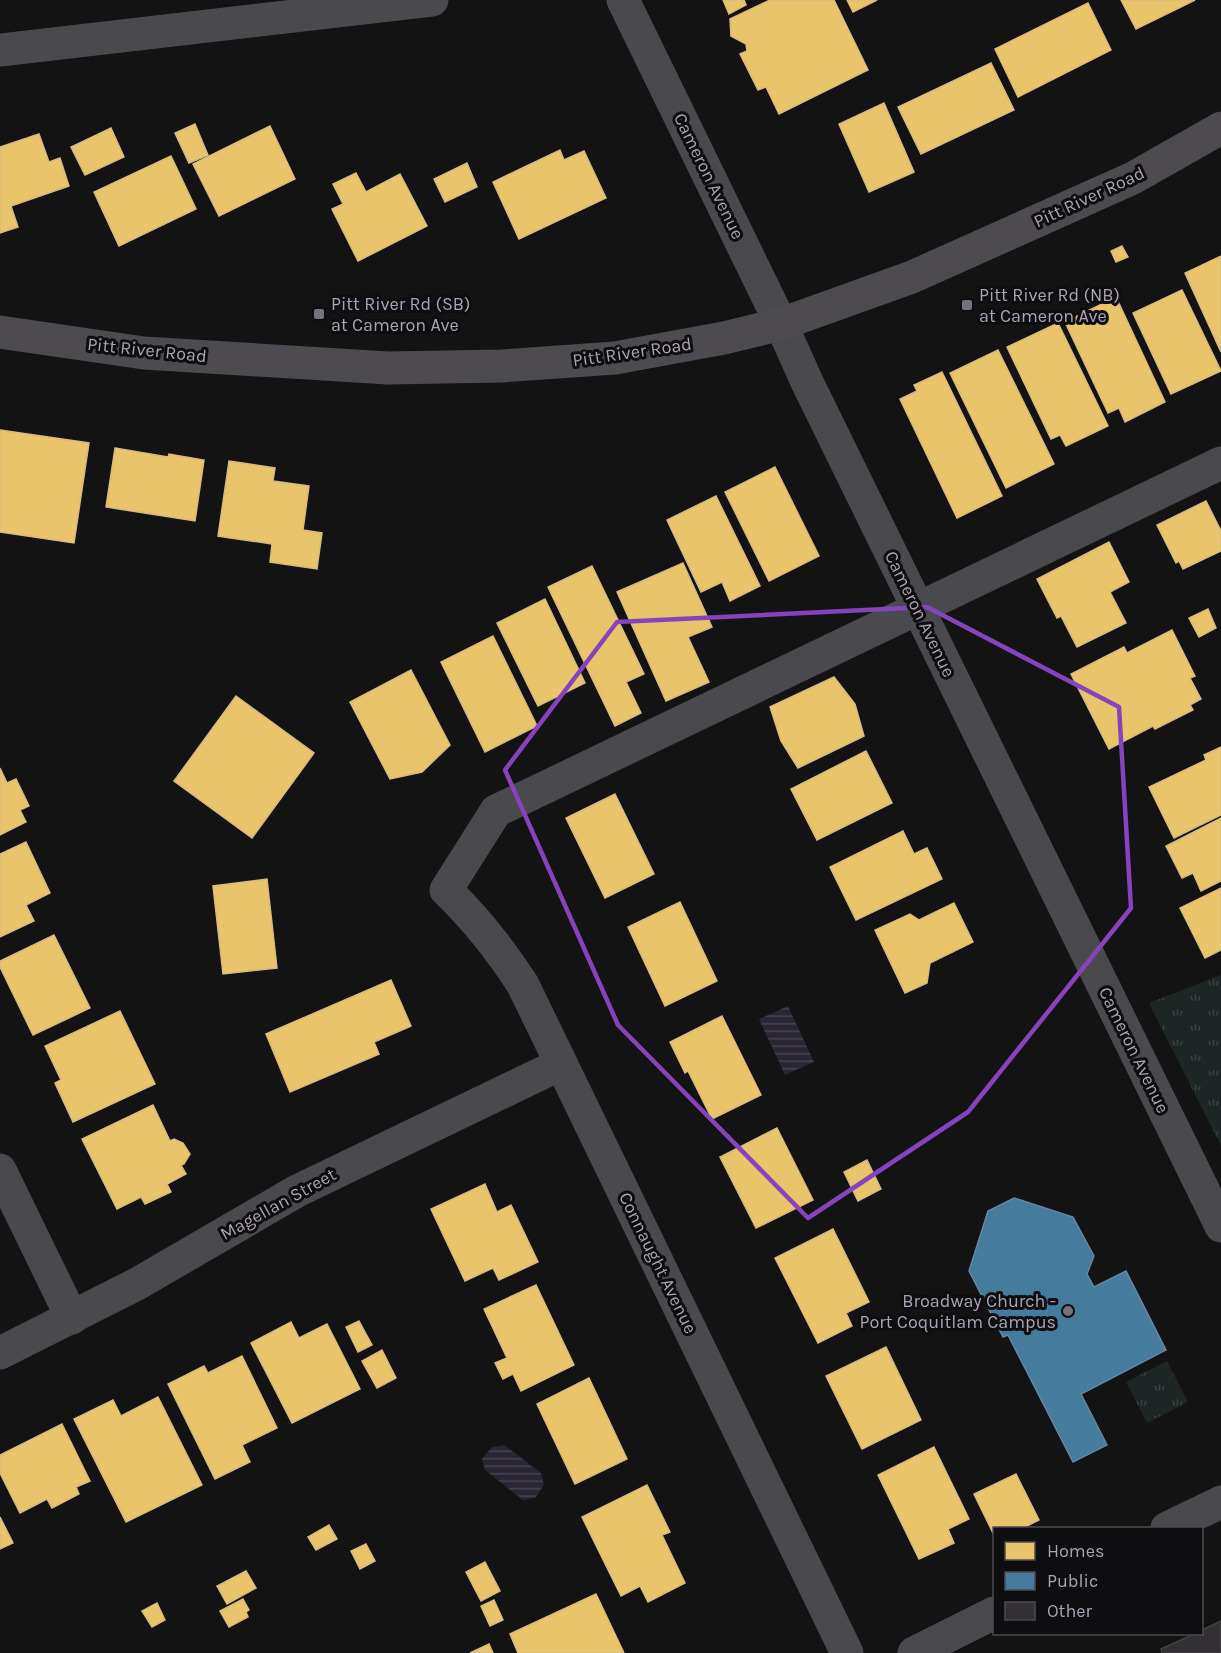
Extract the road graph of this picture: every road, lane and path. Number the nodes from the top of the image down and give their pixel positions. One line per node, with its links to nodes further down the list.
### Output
1 (432, 0): 3 (street)
2 (623, 0): 5 (street, Cameron Avenue)
3 (0, 50)
4 (1221, 128): 5 (main road, Pitt River Road)
5 (781, 324): 6 (main road, Pitt River Road); 8 (street, Cameron Avenue)
6 (0, 332)
7 (1221, 463): 8 (street)
8 (918, 609): 9 (street, Connaught Avenue); 11 (street, Cameron Avenue)
9 (561, 1064): 12 (street, Magellan Street); 17 (street, Connaught Avenue)
10 (0, 1170): 12 (street)
11 (1221, 1226)
12 (72, 1318): 13 (street, Magellan Street)
13 (0, 1353)
14 (1221, 1502): 15 (street)
15 (1169, 1527)
16 (993, 1614): 18 (street)
17 (847, 1653)
18 (914, 1653)

